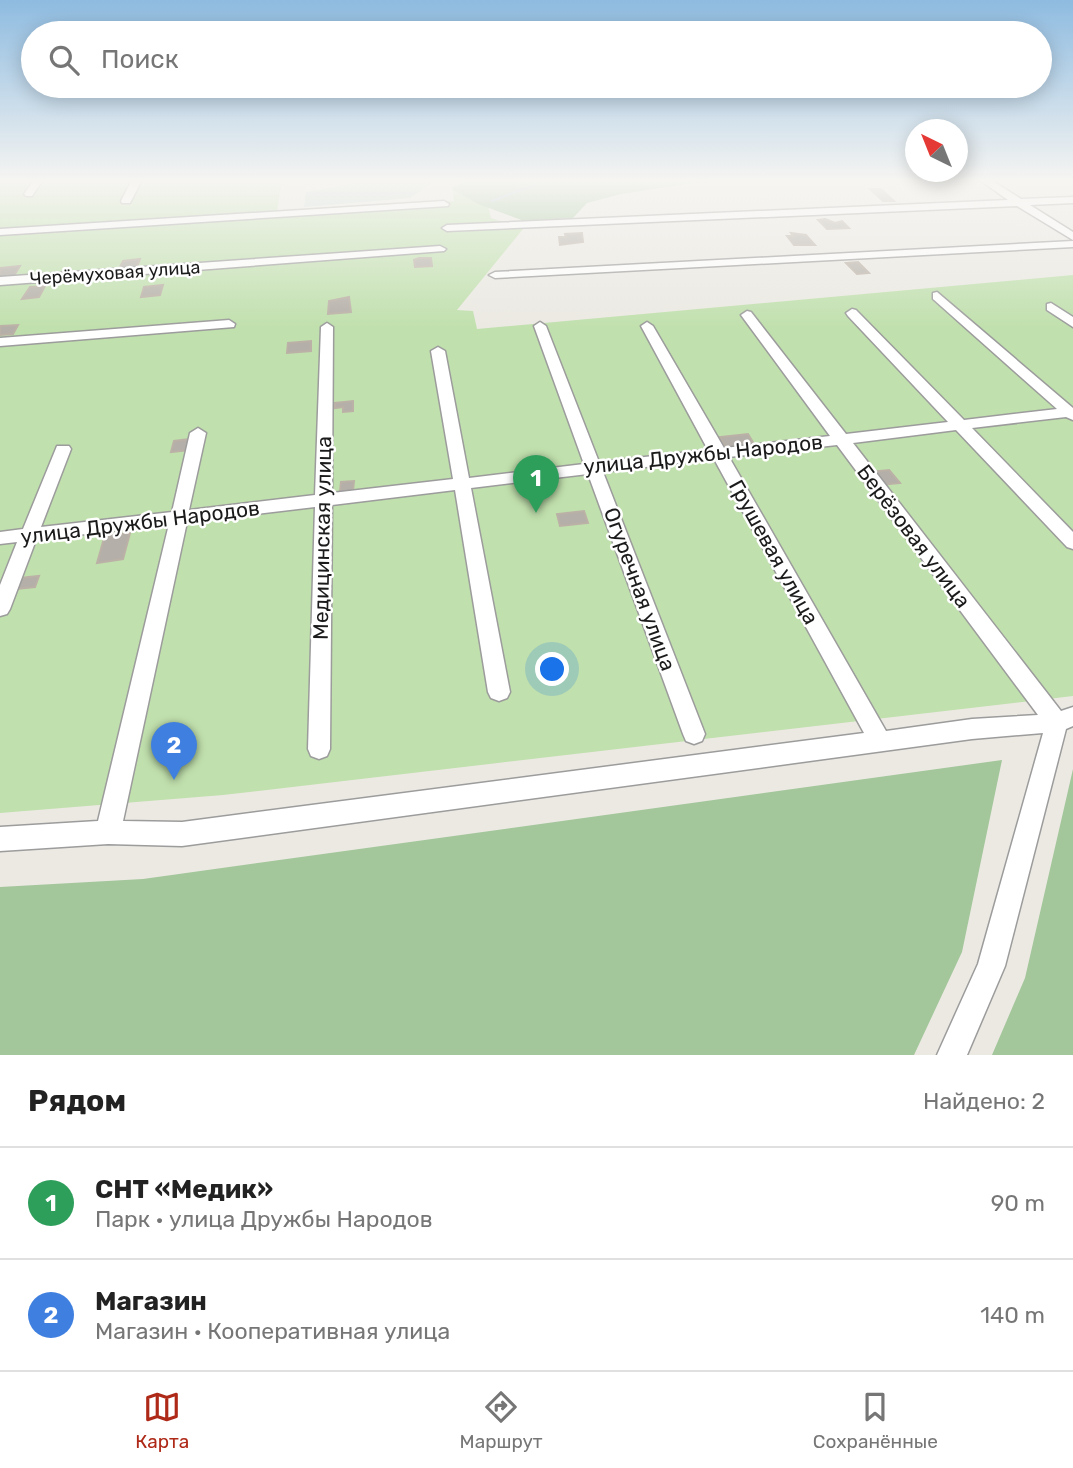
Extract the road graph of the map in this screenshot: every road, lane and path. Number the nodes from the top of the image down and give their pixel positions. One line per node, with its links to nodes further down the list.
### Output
1 (44, 229): 2 (street)
2 (0, 232)
3 (1073, 244): 5 (street)
4 (440, 249): 6 (street, Черёмуховая улица)
5 (495, 275)
6 (0, 281)
7 (937, 296): 18 (street)
8 (1051, 307): 11 (street)
9 (852, 313): 19 (street)
10 (747, 315): 21 (street, Берёзовая улица)
11 (1073, 323)
12 (229, 324): 16 (street)
13 (540, 326): 24 (street, Огуречная улица)
14 (648, 326): 23 (street, Грушевая улица)
15 (327, 327): 26 (street, Медицинская улица)
16 (0, 342)
17 (438, 351): 25 (street)
18 (1071, 414): 19 (street, улица Дружбы Народов)
19 (958, 425): 21 (street, улица Дружбы Народов); 30 (street)
20 (198, 433): 27 (street)
21 (840, 439): 23 (street, улица Дружбы Народов); 33 (street, Берёзовая улица)
22 (63, 449): 28 (street)
23 (719, 454): 24 (street, улица Дружбы Народов); 35 (street, Грушевая улица)
24 (594, 467): 25 (street, улица Дружбы Народов); 34 (street, Огуречная улица)
25 (462, 483): 26 (street, улица Дружбы Народов); 32 (street)
26 (323, 500): 27 (street, улица Дружбы Народов); 36 (street, Медицинская улица)
27 (181, 518): 28 (street, улица Дружбы Народов); 37 (street)
28 (30, 535): 29 (street, улица Дружбы Народов); 31 (street)
29 (0, 538)
30 (1073, 543)
31 (0, 609)
32 (499, 692)
33 (1065, 720): 35 (street); 39 (street)
34 (694, 734)
35 (880, 741): 37 (street)
36 (319, 749)
37 (108, 832): 38 (street)
38 (0, 839)
39 (952, 1055)

